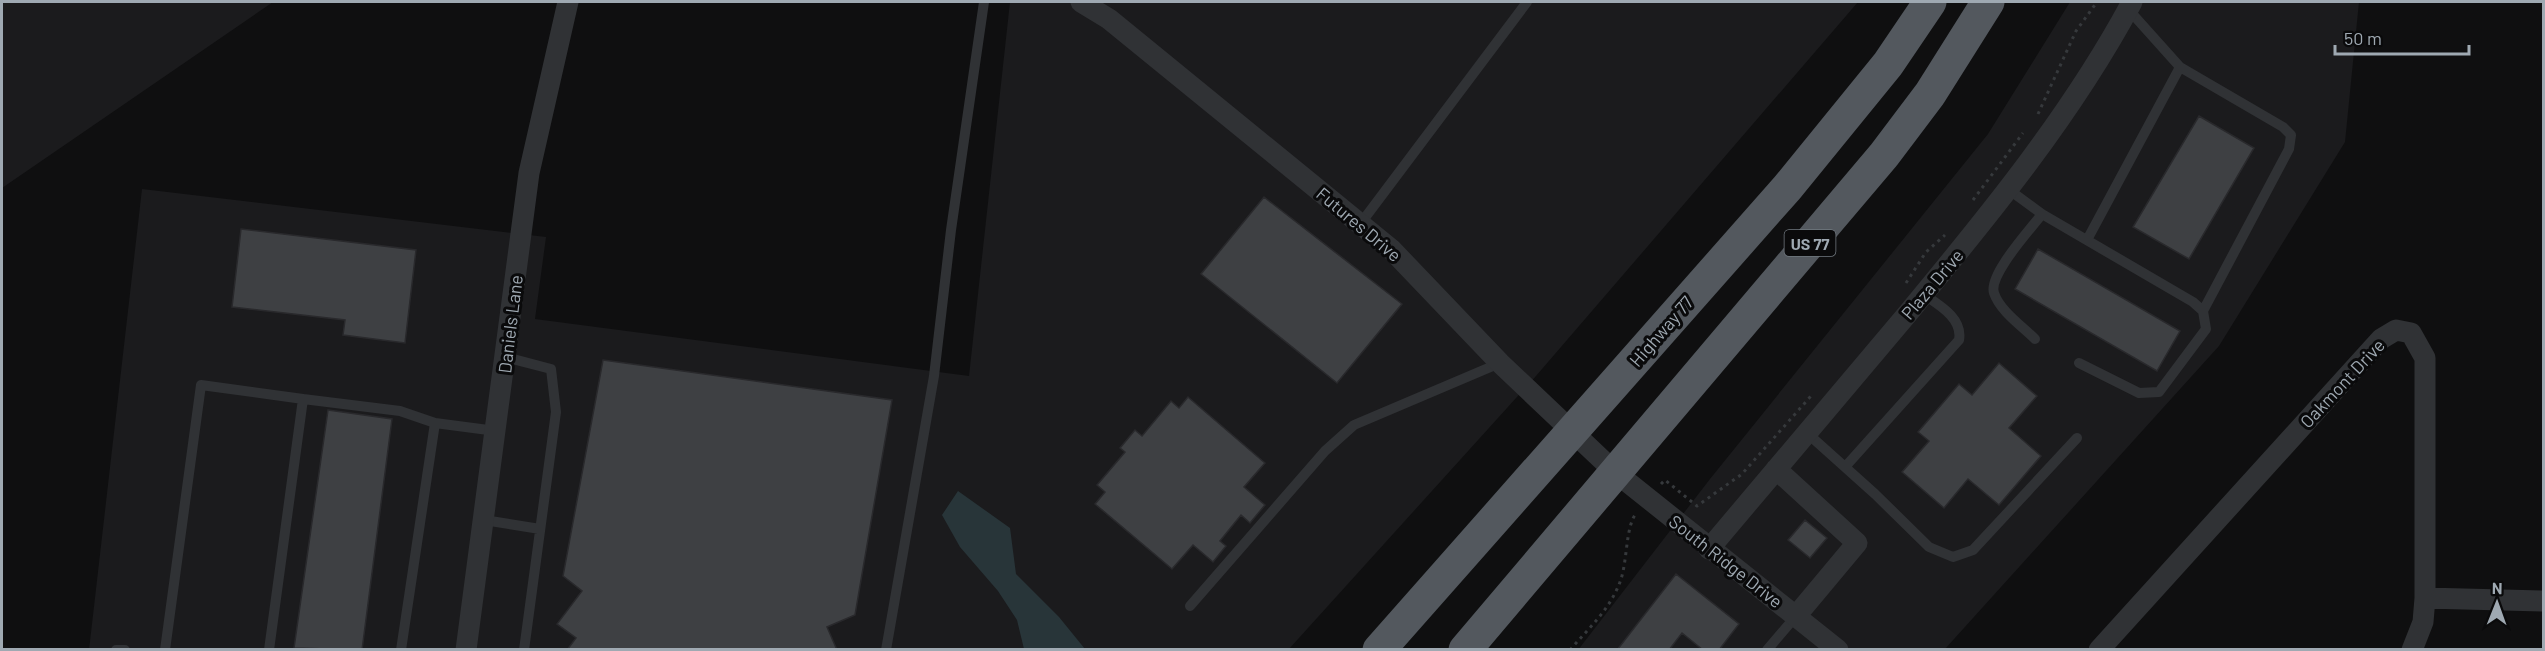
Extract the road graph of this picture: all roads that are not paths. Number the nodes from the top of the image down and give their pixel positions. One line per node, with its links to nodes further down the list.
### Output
1 (568, 2): 16 (street, Daniels Lane)
2 (984, 2): 42 (lane)
3 (1080, 2): 11 (street, Futures Drive)
4 (1527, 2): 11 (lane)
5 (1930, 2): 22 (highway, Highway 77 / US 77)
6 (1988, 2): 27 (highway, US 77)
7 (2130, 5): 8 (lane); 9 (street, Plaza Drive)
8 (2180, 67): 12 (lane); 14 (lane)
9 (2008, 189): 10 (lane); 13 (street, Plaza Drive)
10 (2042, 214): 12 (lane); 15 (lane)
11 (1361, 223): 17 (street, Futures Drive)
12 (2087, 240): 14 (lane)
13 (1923, 294): 23 (street, Plaza Drive); 25 (lane)
14 (2203, 311): 18 (lane)
15 (2035, 339)
16 (505, 357): 21 (street, Daniels Lane); 29 (lane)
17 (1500, 363): 22 (street, Futures Drive); 33 (lane)
18 (2079, 363)
19 (303, 399): 20 (lane); 37 (lane); 38 (lane)
20 (435, 423): 21 (lane); 39 (lane)
21 (496, 431): 28 (street, Daniels Lane)
22 (1573, 432): 27 (street, Futures Drive); 43 (highway, Highway 77 / US 77)
23 (1807, 433): 25 (lane); 26 (street, Plaza Drive)
24 (2077, 438): 25 (lane)
25 (1845, 467)
26 (1776, 469): 30 (street, Plaza Drive); 34 (street)
27 (1615, 472): 30 (street, South Ridge Drive); 44 (highway, US 77)
28 (484, 520): 29 (lane); 40 (street, Daniels Lane)
29 (540, 529): 41 (lane)
30 (1709, 549): 34 (street, South Ridge Drive)
31 (2424, 598): 32 (street); 47 (street, Oakmont Drive); 48 (street, Oakmont Drive)
32 (2544, 601)
33 (1190, 606)
34 (1796, 616): 45 (lane); 46 (street, South Ridge Drive)
35 (116, 650): 36 (lane)
36 (125, 650)
37 (165, 650)
38 (269, 650)
39 (401, 650)
40 (466, 650)
41 (524, 650)
42 (886, 650)
43 (1380, 650)
44 (1465, 650)
45 (1767, 650)
46 (1838, 650)
47 (2099, 650)
48 (2412, 650)

